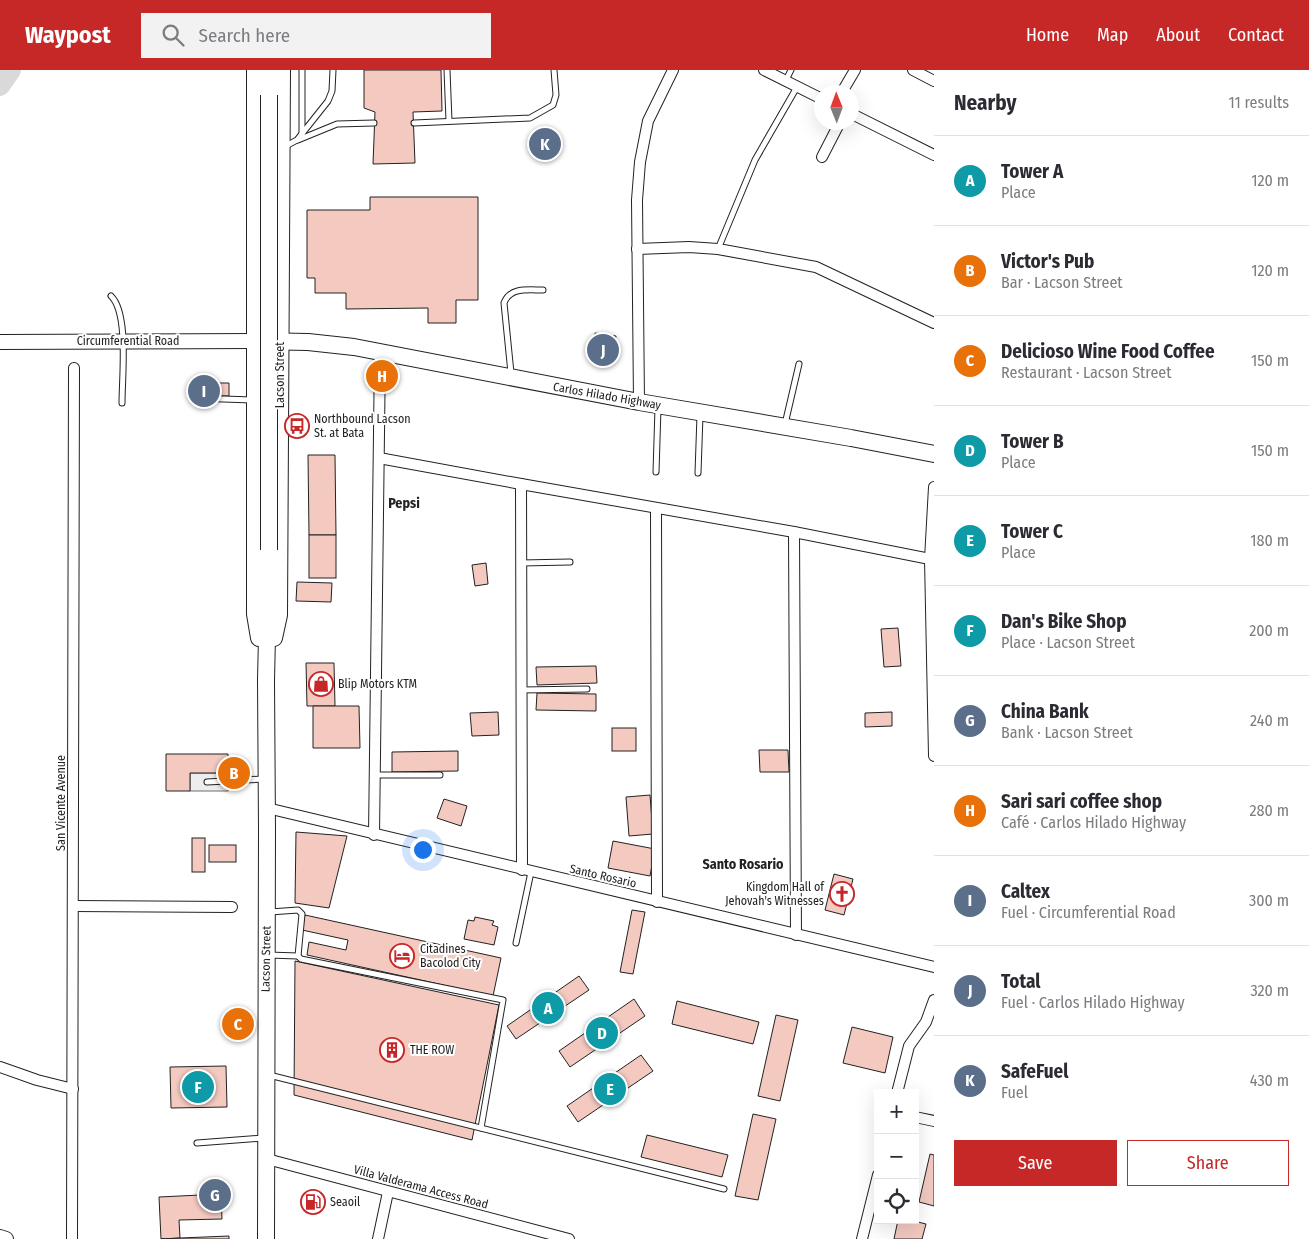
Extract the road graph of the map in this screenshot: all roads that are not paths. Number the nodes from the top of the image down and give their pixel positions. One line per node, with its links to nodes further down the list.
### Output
1 (255, 70): 34 (main road, Lacson Street)
2 (270, 70): 60 (main road, Lacson Street, bridge)
3 (282, 70): 25 (main road, Lacson Street)
4 (302, 70): 23 (lane)
5 (334, 70): 23 (lane)
6 (447, 70): 19 (lane)
7 (554, 70): 19 (lane)
8 (673, 70): 28 (street)
9 (791, 70): 13 (lane)
10 (855, 70): 15 (street)
11 (913, 70): 14 (street)
12 (767, 71): 13 (street)
13 (785, 81): 16 (street)
14 (934, 81)
15 (846, 85)
16 (797, 87): 17 (street); 29 (lane)
17 (814, 95)
18 (859, 118): 26 (street)
19 (449, 121): 20 (lane)
20 (414, 122)
21 (374, 123): 24 (lane)
22 (836, 130): 27 (street)
23 (302, 135): 24 (lane)
24 (297, 140): 25 (lane)
25 (281, 148): 35 (main road, Lacson Street)
26 (934, 155)
27 (822, 157)
28 (637, 249): 29 (street); 43 (street)
29 (718, 249): 32 (street)
30 (542, 290): 40 (lane)
31 (111, 296): 33 (lane)
32 (934, 323)
33 (122, 341): 34 (main road, Circumferential Road); 36 (main road, Circumferential Road); 44 (lane)
34 (256, 341): 35 (main road, Carlos Hilado Highway); 42 (main road, Lacson Street)
35 (280, 341): 37 (main road, Carlos Hilado Highway); 60 (main road, Lacson Street)
36 (0, 342)
37 (380, 352): 40 (main road, Carlos Hilado Highway); 49 (street)
38 (798, 364): 47 (lane)
39 (74, 368): 72 (street, San Vicente Avenue)
40 (512, 379): 43 (main road, Carlos Hilado Highway)
41 (195, 398): 42 (lane)
42 (256, 400): 60 (main road, Lacson Street)
43 (639, 402): 45 (main road, Carlos Hilado Highway)
44 (122, 403)
45 (658, 406): 46 (main road, Carlos Hilado Highway); 50 (lane)
46 (700, 412): 47 (main road, Carlos Hilado Highway); 51 (lane)
47 (785, 427): 48 (main road, Carlos Hilado Highway)
48 (934, 454)
49 (378, 458): 52 (street); 64 (street)
50 (656, 472)
51 (698, 473)
52 (521, 484): 54 (street); 57 (street)
53 (934, 487): 56 (street)
54 (656, 508): 55 (street); 71 (street)
55 (794, 532): 56 (street); 75 (street)
56 (930, 559): 59 (street)
57 (521, 562): 58 (lane); 62 (street)
58 (570, 562)
59 (932, 608): 63 (street)
60 (266, 680): 66 (main road, Lacson Street)
61 (587, 689): 62 (lane)
62 (520, 690): 70 (street)
63 (934, 756)
64 (375, 775): 65 (lane); 69 (street)
65 (440, 775)
66 (266, 779): 67 (lane); 68 (main road, Lacson Street)
67 (206, 782)
68 (267, 808): 69 (street, Santo Rosario); 74 (main road, Lacson Street)
69 (374, 835): 70 (street, Santo Rosario)
70 (526, 871): 71 (street, Santo Rosario); 76 (lane)
71 (657, 902): 75 (street, Santo Rosario)
72 (73, 906): 73 (street); 83 (street, San Vicente Avenue)
73 (232, 907)
74 (267, 912): 77 (main road, Lacson Street); 78 (lane)
75 (796, 935): 79 (street, Santo Rosario)
76 (516, 943)
77 (267, 955): 78 (lane); 82 (main road, Lacson Street)
78 (298, 956): 87 (lane)
79 (934, 967)
80 (934, 1000): 84 (street)
81 (0, 1067): 83 (street)
82 (266, 1074): 87 (lane); 88 (main road, Lacson Street)
83 (73, 1089): 96 (street, San Vicente Avenue)
84 (899, 1089)
85 (919, 1118): 86 (street)
86 (934, 1120)
87 (481, 1128): 92 (lane)
88 (266, 1138): 89 (lane); 90 (main road, Lacson Street)
89 (197, 1143)
90 (267, 1159): 93 (street, Villa Valderama Access Road); 97 (main road, Lacson Street)
91 (877, 1179): 100 (street)
92 (724, 1189)
93 (388, 1192): 98 (street); 99 (street, Villa Valderama Access Road)
94 (0, 1236): 95 (main road)
95 (6, 1239)
96 (72, 1239)
97 (266, 1239)
98 (378, 1239)
99 (569, 1239)
100 (862, 1239)

